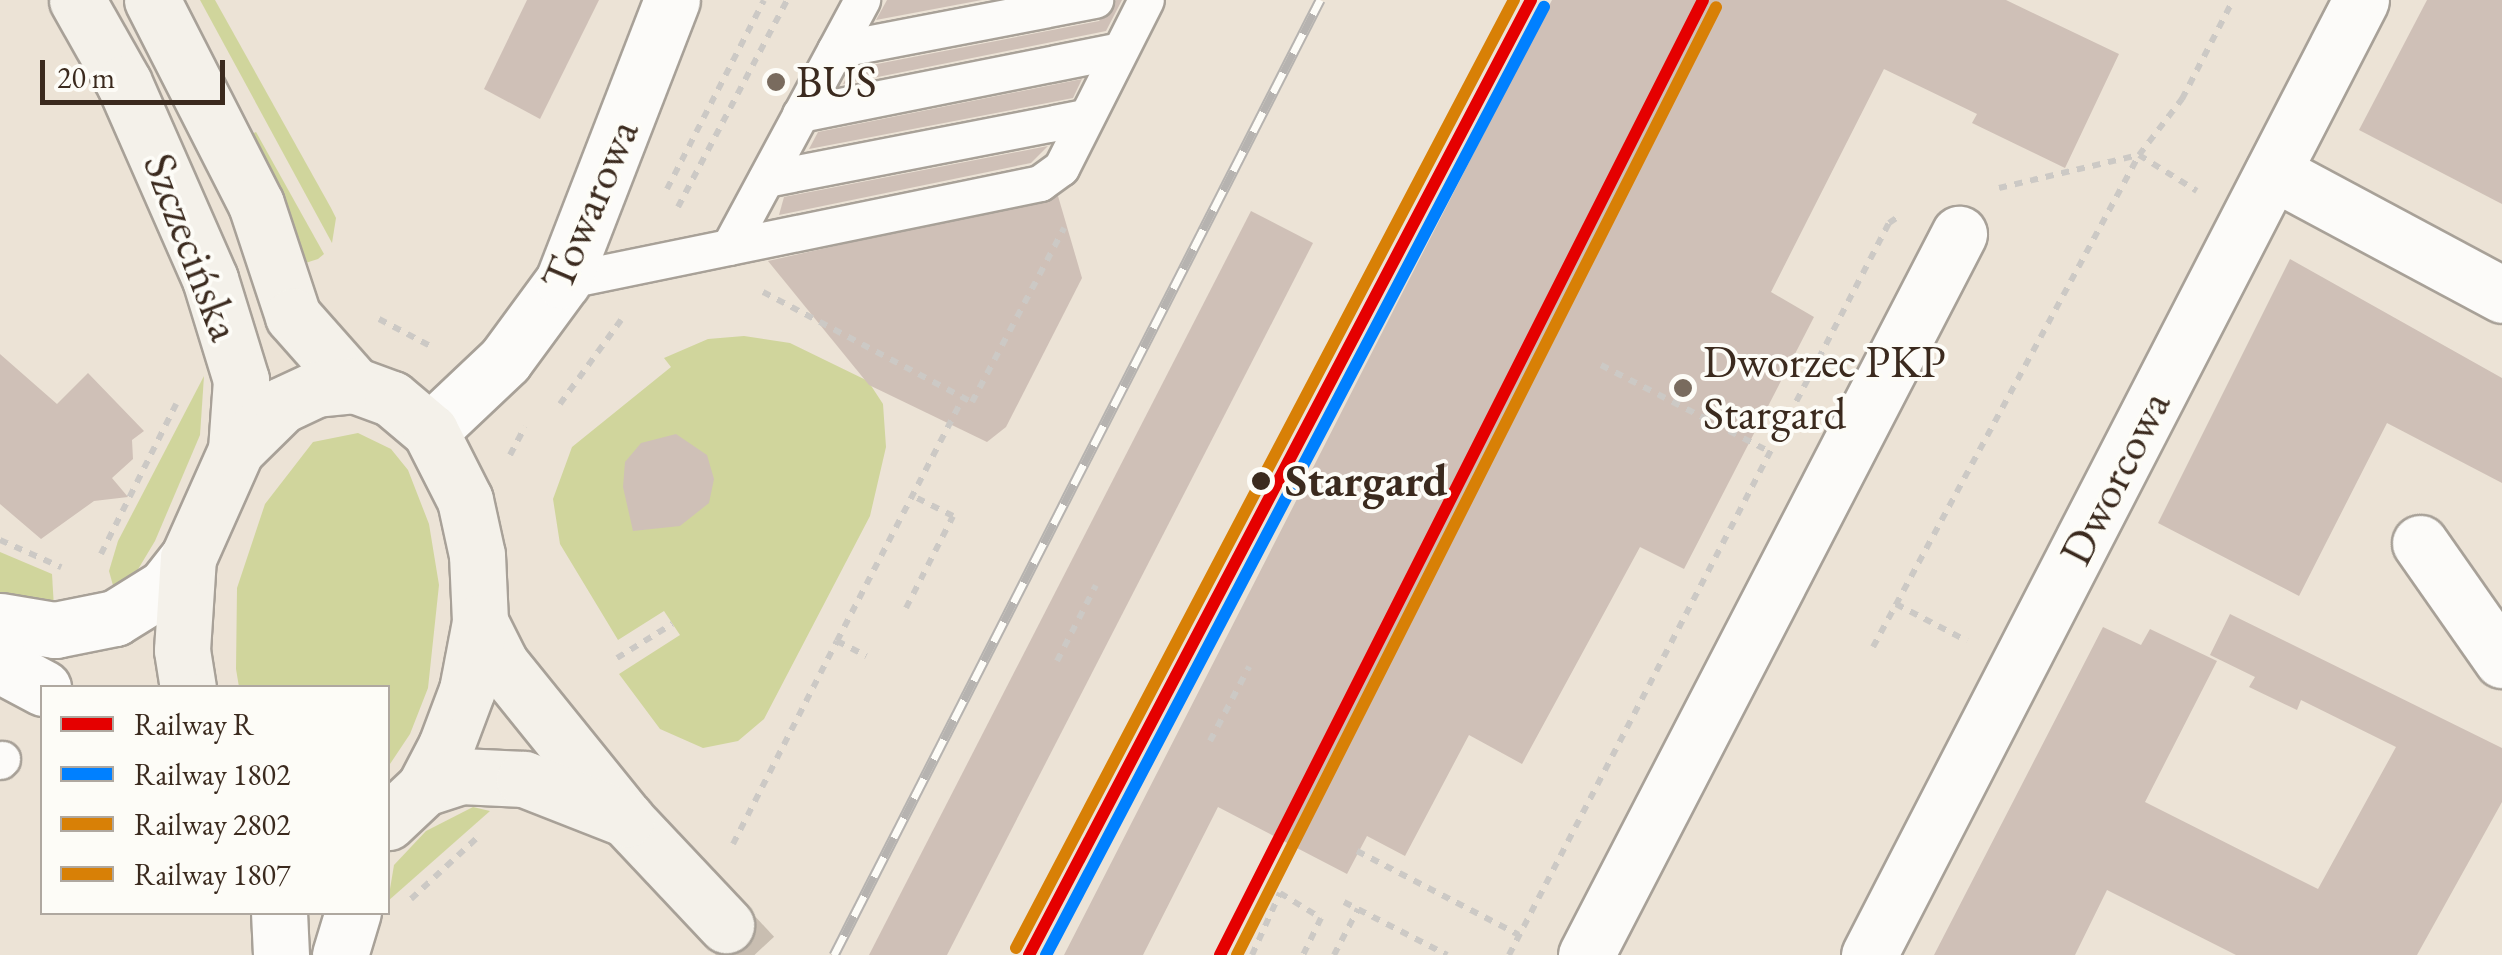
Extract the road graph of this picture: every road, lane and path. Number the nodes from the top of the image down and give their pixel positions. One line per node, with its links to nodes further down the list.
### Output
1 (77, 0): 32 (main road, Szczecińska)
2 (152, 0): 27 (main road, Szczecińska)
3 (672, 0): 22 (street, Towarowa)
4 (787, 0): 16 (path)
5 (862, 0): 10 (lane)
6 (1095, 0): 10 (lane)
7 (1146, 0): 11 (lane)
8 (2234, 0): 14 (path)
9 (2361, 0): 15 (street, Dworcowa)
10 (835, 50): 12 (lane)
11 (1120, 50): 12 (lane); 13 (lane)
12 (800, 114): 17 (lane)
13 (1086, 117): 17 (lane); 21 (lane)
14 (2140, 155): 18 (path); 41 (path)
15 (2272, 172): 24 (street); 78 (street, Dworcowa)
16 (693, 178)
17 (766, 179): 21 (lane)
18 (2215, 202)
19 (1072, 212): 29 (path)
20 (1959, 234): 77 (street)
21 (729, 247): 22 (lane)
22 (562, 281): 31 (street, Towarowa)
23 (752, 287): 29 (path)
24 (2502, 295)
25 (639, 315): 30 (path)
26 (1601, 364): 33 (path)
27 (354, 385): 31 (main road); 32 (main road)
28 (186, 386): 38 (path)
29 (963, 398): 34 (path)
30 (560, 404)
31 (430, 431): 44 (main road)
32 (236, 450): 37 (main road)
33 (1770, 452)
34 (913, 496): 42 (path); 46 (path)
35 (0, 540): 39 (path)
36 (2420, 543): 51 (street)
37 (188, 558): 43 (street); 55 (main road)
38 (92, 567)
39 (71, 570)
40 (1096, 585): 52 (path)
41 (1896, 604): 47 (path); 48 (path)
42 (906, 608)
43 (0, 621)
44 (480, 622): 58 (main road); 59 (main road)
45 (672, 624): 50 (path)
46 (837, 642): 49 (path); 61 (path)
47 (1971, 643)
48 (1873, 647)
49 (866, 656)
50 (616, 658)
51 (2502, 660)
52 (1057, 662)
53 (0, 665): 56 (street)
54 (1249, 667): 57 (path)
55 (188, 685)
56 (40, 686)
57 (1210, 741)
58 (397, 815): 59 (main road)
59 (626, 819): 68 (main road)
60 (490, 828): 63 (path)
61 (732, 845)
62 (1357, 851): 69 (path)
63 (390, 899)
64 (1344, 902): 65 (path)
65 (1358, 909): 70 (path); 75 (path)
66 (279, 915): 71 (street)
67 (370, 915): 72 (street)
68 (726, 926)
69 (1519, 935)
70 (1432, 952): 76 (path)
71 (282, 955)
72 (340, 955)
73 (1252, 955): 74 (path)
74 (1304, 955)
75 (1334, 955)
76 (1447, 955)
77 (1586, 955)
78 (1868, 955)

